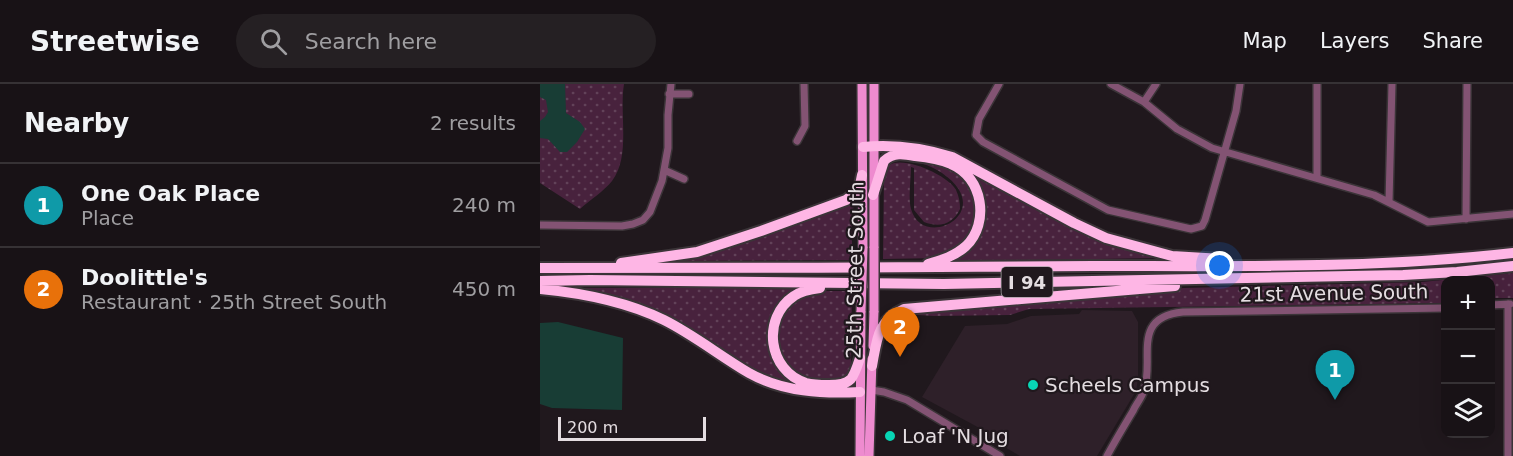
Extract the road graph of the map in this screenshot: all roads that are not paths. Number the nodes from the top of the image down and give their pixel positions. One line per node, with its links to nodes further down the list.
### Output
1 (671, 84): 12 (street)
2 (804, 84): 15 (street)
3 (862, 84): 16 (main road, 25th Street South)
4 (874, 84): 16 (main road, 25th Street South)
5 (999, 84): 17 (street)
6 (1112, 84): 14 (street)
7 (1156, 84): 14 (street)
8 (1240, 84): 17 (street)
9 (1317, 84): 21 (street)
10 (1392, 84): 23 (street)
11 (1467, 84): 25 (street)
12 (669, 94): 13 (street); 18 (street)
13 (689, 94)
14 (1144, 102): 17 (street)
15 (797, 141)
16 (868, 147): 19 (main road, 25th Street South); 22 (main road, 25th Street South); 28 (highway)
17 (1225, 152): 21 (street)
18 (664, 170): 20 (street); 26 (street)
19 (862, 175): 32 (highway); 40 (main road, 25th Street South, bridge)
20 (684, 178)
21 (1317, 178): 23 (street)
22 (873, 195): 30 (highway); 41 (main road, 25th Street South, bridge)
23 (1389, 202): 25 (street)
24 (1513, 214): 25 (street)
25 (1466, 219)
26 (540, 225)
27 (1513, 253): 28 (highway, I 94)
28 (1291, 264): 30 (highway, I 94)
29 (1513, 266): 33 (highway, I 94)
30 (916, 267): 32 (highway, I 94)
31 (540, 268): 32 (highway, I 94)
32 (581, 269)
33 (1271, 278): 35 (highway, I 94); 41 (highway)
34 (540, 281): 35 (highway, I 94)
35 (846, 283): 40 (highway)
36 (540, 289): 42 (highway)
37 (1495, 304): 38 (street)
38 (1511, 304): 47 (street)
39 (1441, 308): 46 (street, 21st Avenue South)
40 (860, 358): 42 (main road, 25th Street South)
41 (872, 366): 42 (main road, 25th Street South)
42 (866, 391): 43 (main road, 25th Street South); 44 (main road, 25th Street South); 45 (street)
43 (860, 456)
44 (869, 456)
45 (1000, 456)
46 (1107, 456)
47 (1508, 456)

